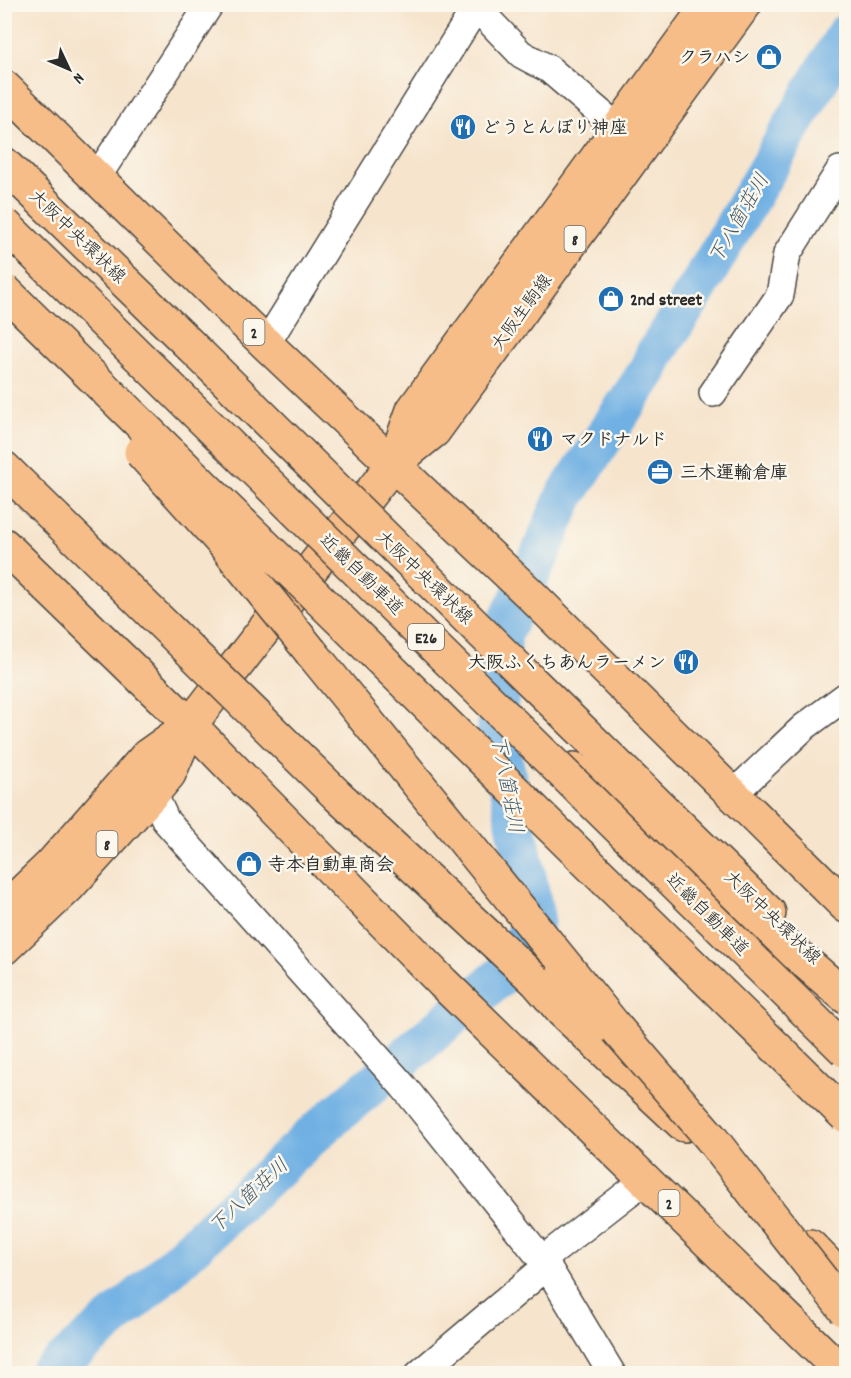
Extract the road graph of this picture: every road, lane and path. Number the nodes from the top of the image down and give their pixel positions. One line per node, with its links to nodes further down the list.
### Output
1 (210, 4): 9 (street)
2 (709, 4): 6 (main road, 大阪生駒線 / 8)
3 (745, 4): 15 (main road, 大阪生駒線 / 8)
4 (477, 6): 6 (street); 13 (street)
5 (4, 87): 9 (main road, 2)
6 (618, 128): 15 (main road, 大阪生駒線 / 8)
7 (4, 164): 26 (main road, 大阪中央環状線, bridge)
8 (846, 174): 14 (street)
9 (97, 177): 13 (main road, 2)
10 (4, 224): 20 (main road, 近畿自動車道 / E26, bridge)
11 (4, 290): 29 (main road, E26, bridge)
12 (4, 312): 34 (main road, bridge)
13 (266, 344): 15 (main road, 2)
14 (713, 393)
15 (393, 464): 19 (main road, 大阪生駒線 / 8); 22 (main road, 2)
16 (4, 468): 31 (main road, bridge)
17 (4, 545): 19 (main road, 2)
18 (843, 708): 22 (street)
19 (190, 725): 21 (main road, 大阪生駒線 / 8); 24 (main road, 大阪生駒線 / 8); 30 (main road, 2)
20 (517, 726): 27 (main road, bridge); 28 (main road, 近畿自動車道 / E26, bridge)
21 (153, 793): 25 (main road, 大阪生駒線 / 8); 32 (street)
22 (733, 794): 23 (main road, 2)
23 (846, 906)
24 (4, 910)
25 (4, 948)
26 (846, 989)
27 (846, 997)
28 (846, 1051)
29 (846, 1116)
30 (645, 1180): 32 (street); 38 (main road, 2)
31 (775, 1210): 33 (main road); 35 (main road)
32 (545, 1263): 36 (street); 37 (street)
33 (846, 1283)
34 (846, 1311)
35 (846, 1318)
36 (418, 1374)
37 (612, 1374)
38 (844, 1374)

